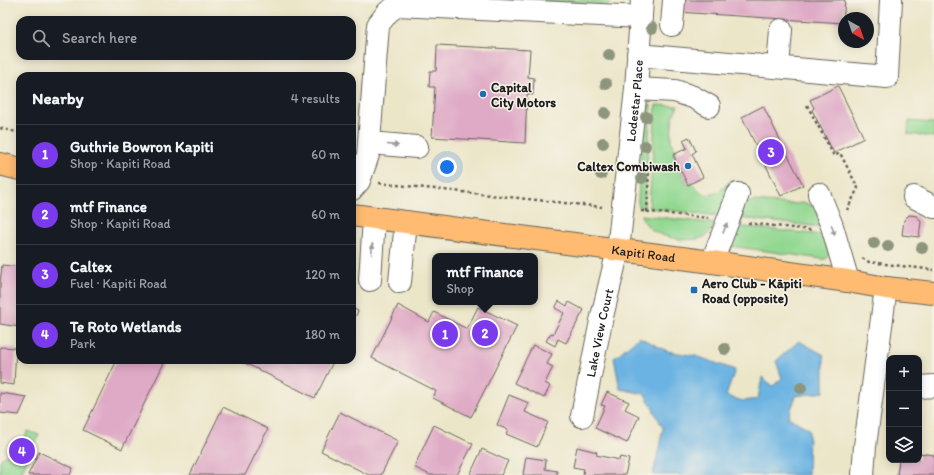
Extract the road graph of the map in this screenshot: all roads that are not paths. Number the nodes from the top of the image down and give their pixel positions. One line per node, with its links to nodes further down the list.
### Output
1 (674, 0): 4 (street)
2 (891, 0): 7 (street)
3 (642, 8): 6 (street, Lodestar Place); 11 (street)
4 (672, 25)
5 (781, 30): 7 (street)
6 (638, 55): 7 (street); 8 (street, Lodestar Place)
7 (778, 67)
8 (636, 89): 9 (street); 22 (street, Lodestar Place)
9 (709, 106)
10 (418, 147): 11 (street, one-way to 10)
11 (369, 149): 14 (street)
12 (0, 164): 13 (main road)
13 (16, 168)
14 (356, 185)
15 (738, 194): 23 (street, one-way to 15)
16 (819, 194): 25 (street, one-way to 25)
17 (914, 197): 18 (street)
18 (934, 207)
19 (356, 216): 20 (main road, Kapiti Road)
20 (374, 218): 21 (main road, Kapiti Road); 24 (street, one-way to 20)
21 (406, 222): 22 (main road, Kapiti Road); 26 (street)
22 (618, 250): 23 (main road, Kapiti Road); 32 (street, Lake View Court)
23 (712, 262): 25 (main road, Kapiti Road)
24 (370, 280)
25 (848, 281): 27 (main road, Kapiti Road)
26 (400, 282)
27 (886, 288): 28 (main road, Kapiti Road); 31 (street)
28 (934, 293)
29 (934, 386): 30 (street)
30 (922, 387)
31 (881, 389): 33 (street)
32 (582, 416)
33 (863, 475)

